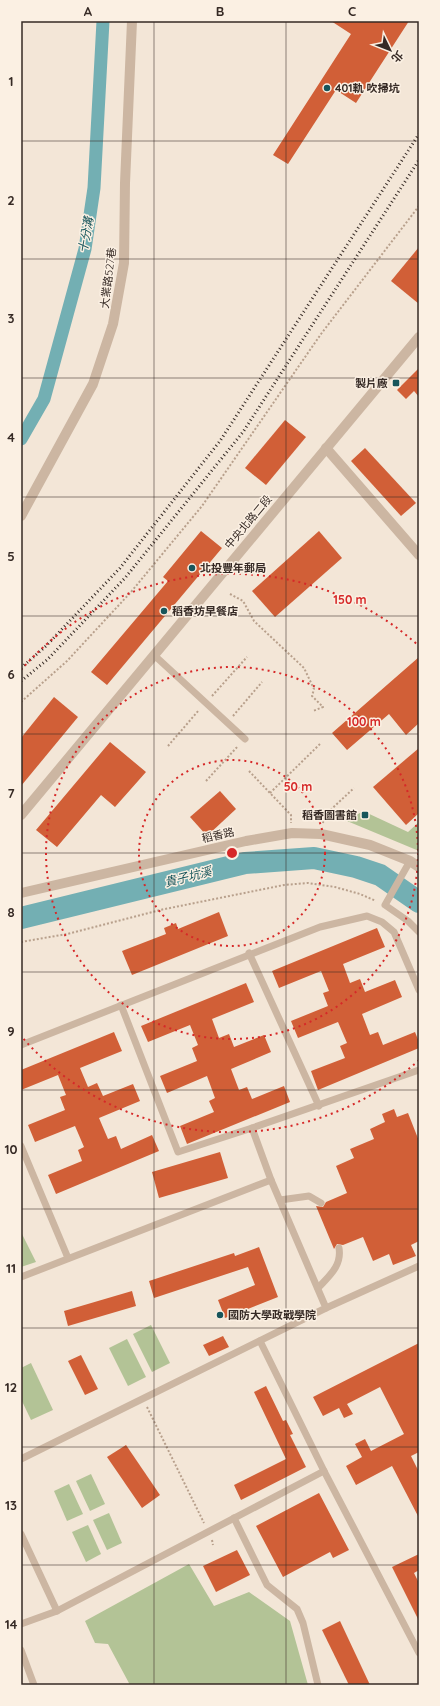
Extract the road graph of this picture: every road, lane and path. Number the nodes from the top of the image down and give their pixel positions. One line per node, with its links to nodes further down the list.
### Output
1 (132, 21): 5 (street, 大業路527巷)
2 (419, 206): 10 (path)
3 (419, 338): 4 (street, 中央北路二段)
4 (326, 448): 6 (street); 8 (street, 中央北路二段)
5 (21, 516)
6 (419, 555)
7 (230, 594): 11 (path)
8 (154, 655): 12 (lane); 19 (street, 中央北路二段)
9 (262, 682): 12 (path)
10 (21, 702)
11 (313, 711)
12 (227, 723): 13 (lane)
13 (244, 739): 16 (path)
14 (321, 743): 18 (path)
15 (249, 771): 18 (path)
16 (206, 781)
17 (354, 788): 21 (path)
18 (270, 793): 20 (path)
19 (21, 815)
20 (292, 833): 21 (street, 稻香路); 23 (street, 稻香路)
21 (322, 834): 22 (street, 稻香路)
22 (415, 864): 24 (lane)
23 (21, 893)
24 (387, 902): 25 (lane); 26 (path)
25 (419, 932)
26 (21, 942)
27 (249, 954): 28 (lane); 29 (lane); 32 (lane)
28 (419, 990)
29 (121, 1005): 30 (lane); 33 (lane)
30 (21, 1045)
31 (419, 1071): 32 (lane)
32 (319, 1106): 33 (lane)
33 (252, 1128): 36 (lane)
34 (21, 1146): 35 (lane)
35 (24, 1162): 40 (lane)
36 (271, 1180): 37 (lane); 40 (lane)
37 (280, 1200): 38 (lane); 43 (lane)
38 (321, 1203)
39 (339, 1248): 43 (lane)
40 (68, 1258): 42 (lane)
41 (419, 1266): 44 (lane)
42 (21, 1277)
43 (318, 1288): 44 (lane)
44 (326, 1308): 45 (lane)
45 (260, 1341): 46 (lane); 48 (lane)
46 (143, 1399): 47 (lane); 50 (path)
47 (21, 1459)
48 (324, 1471): 49 (lane); 56 (lane)
49 (234, 1518): 50 (lane); 58 (lane)
50 (208, 1532): 52 (path); 53 (lane)
51 (21, 1534): 53 (lane)
52 (213, 1545)
53 (57, 1611): 54 (lane)
54 (21, 1624)
55 (21, 1650): 57 (lane)
56 (419, 1653)
57 (34, 1685)
58 (318, 1685)

